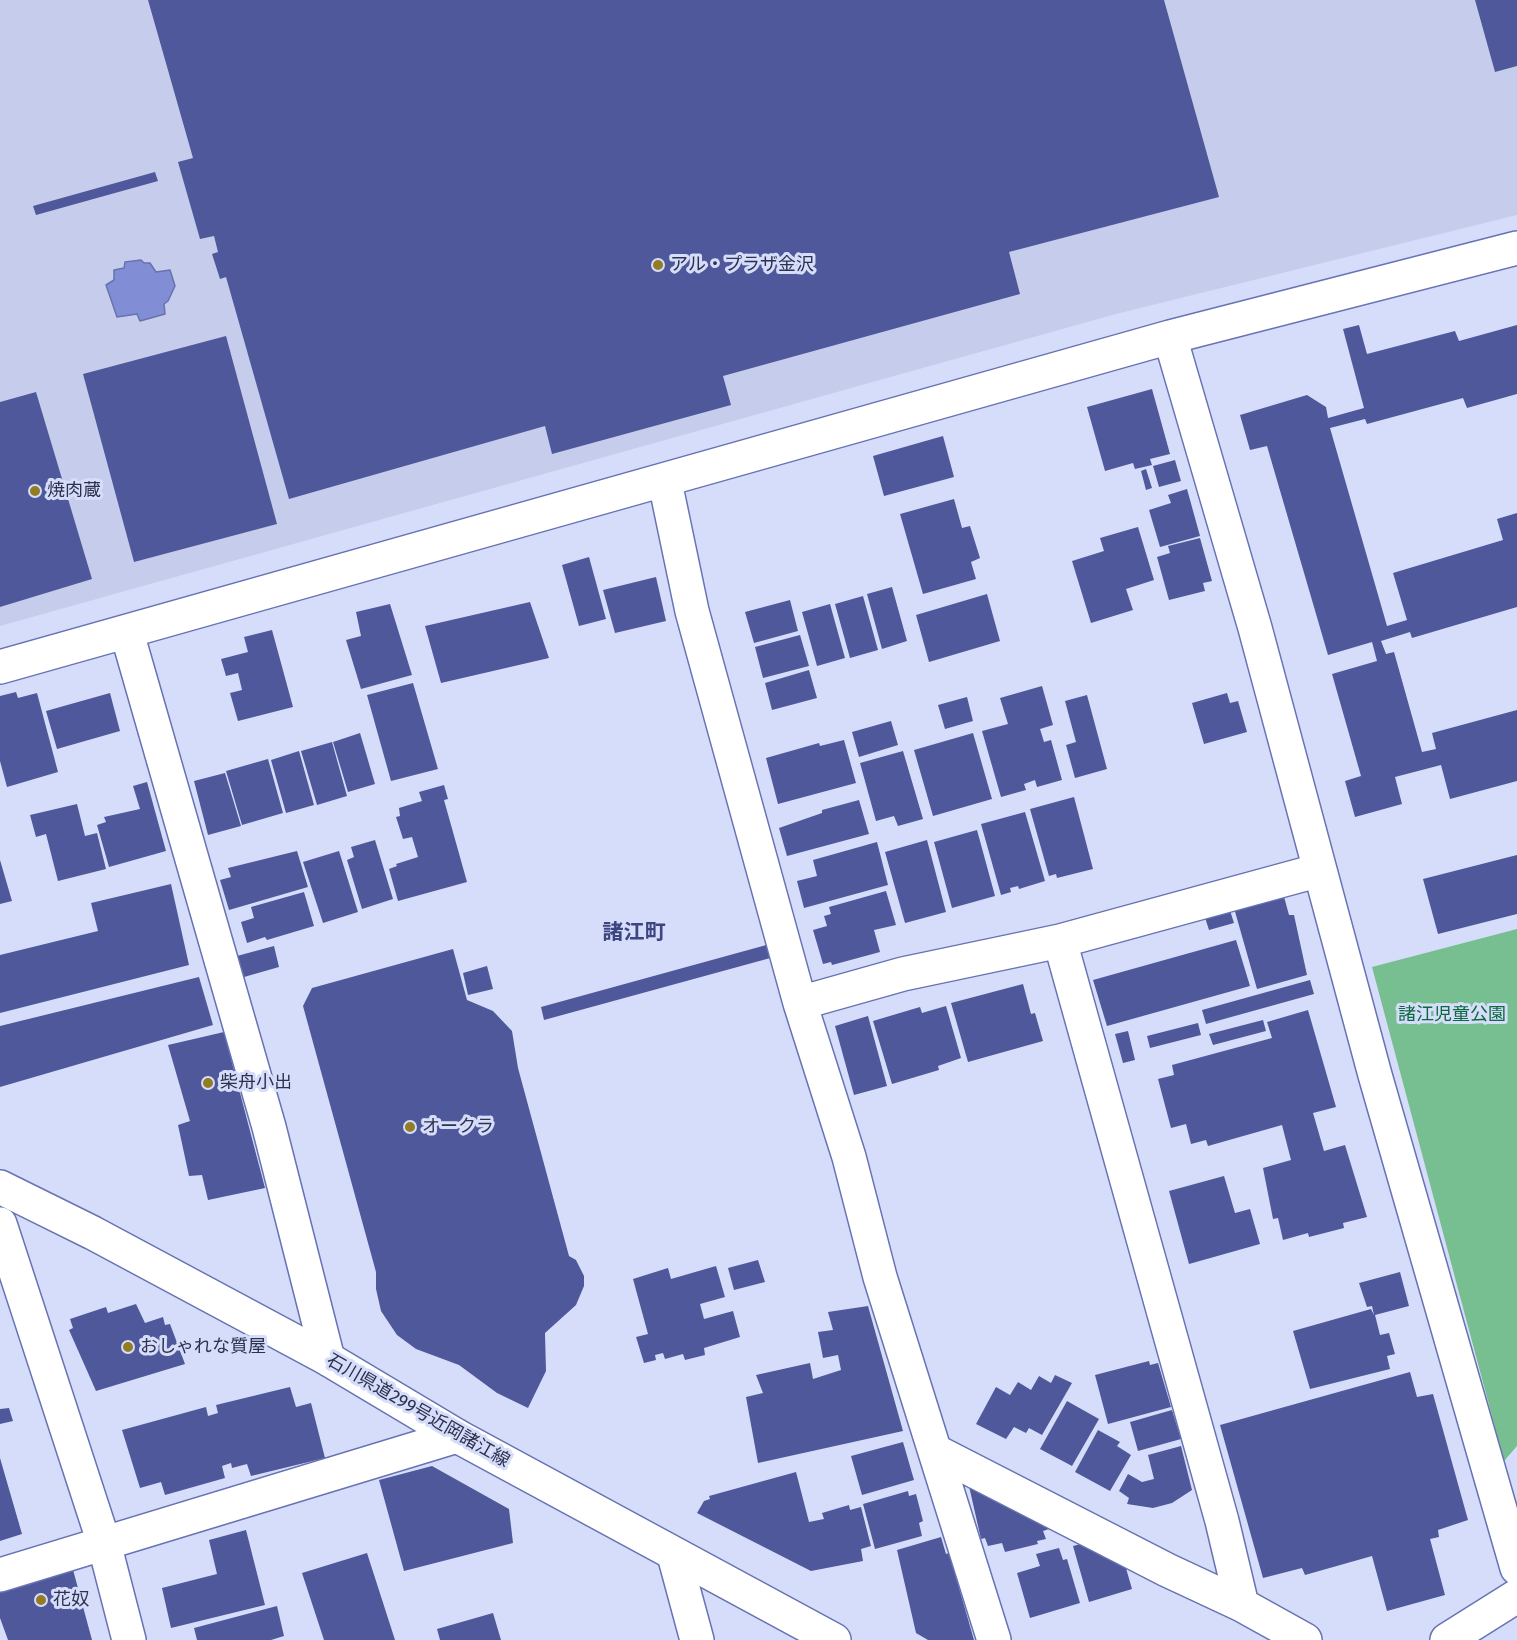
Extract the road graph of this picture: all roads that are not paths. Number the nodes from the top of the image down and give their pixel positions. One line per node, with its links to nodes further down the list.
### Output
1 (1517, 248): 2 (street)
2 (1170, 337): 3 (street); 6 (street)
3 (665, 482): 4 (street); 8 (street)
4 (127, 633): 5 (street); 11 (street)
5 (0, 668)
6 (1320, 870): 7 (street); 16 (street)
7 (1060, 940): 8 (street); 19 (street)
8 (800, 1003): 13 (street)
9 (0, 1187): 11 (street, 石川県道299号近岡諸江線)
10 (0, 1224): 14 (street)
11 (328, 1359): 12 (street, 石川県道299号近岡諸江線)
12 (457, 1436): 14 (street); 15 (street, 石川県道299号近岡諸江線)
13 (937, 1452): 19 (street); 23 (street)
14 (104, 1543): 17 (street); 20 (street)
15 (674, 1555): 21 (street); 22 (street, 石川県道299号近岡諸江線)
16 (1517, 1568)
17 (0, 1575)
18 (1517, 1596): 25 (street)
19 (1242, 1605): 24 (street)
20 (129, 1640)
21 (697, 1640)
22 (834, 1640)
23 (994, 1640)
24 (1305, 1640)
25 (1447, 1640)

